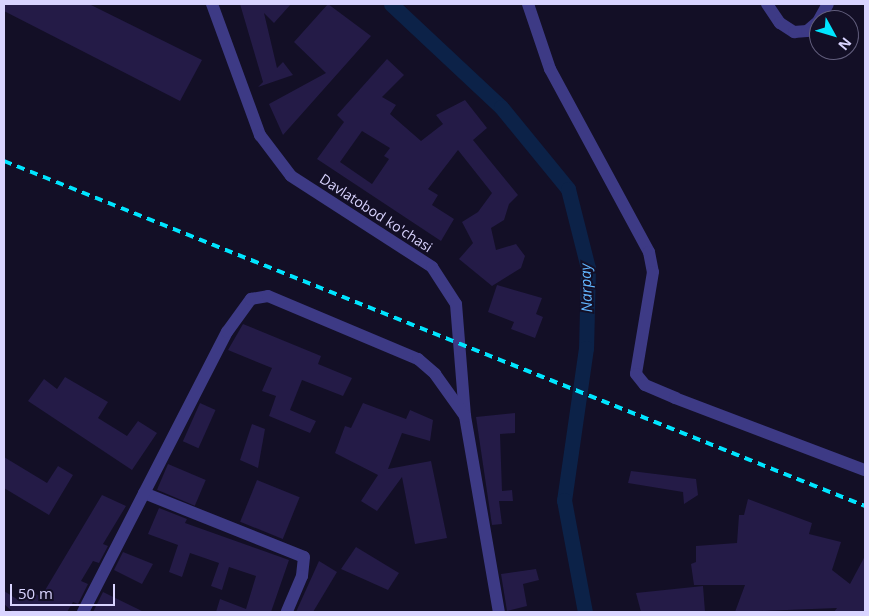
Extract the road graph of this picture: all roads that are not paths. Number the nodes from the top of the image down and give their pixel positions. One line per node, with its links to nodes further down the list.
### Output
1 (212, 4): 5 (street, Davlatobod ko'chasi)
2 (528, 4): 6 (street)
3 (767, 4): 4 (street)
4 (809, 29)
5 (465, 416): 7 (street); 10 (street, Davlatobod ko'chasi)
6 (865, 470)
7 (144, 493): 8 (street); 9 (street)
8 (83, 612)
9 (287, 612)
10 (499, 612)

